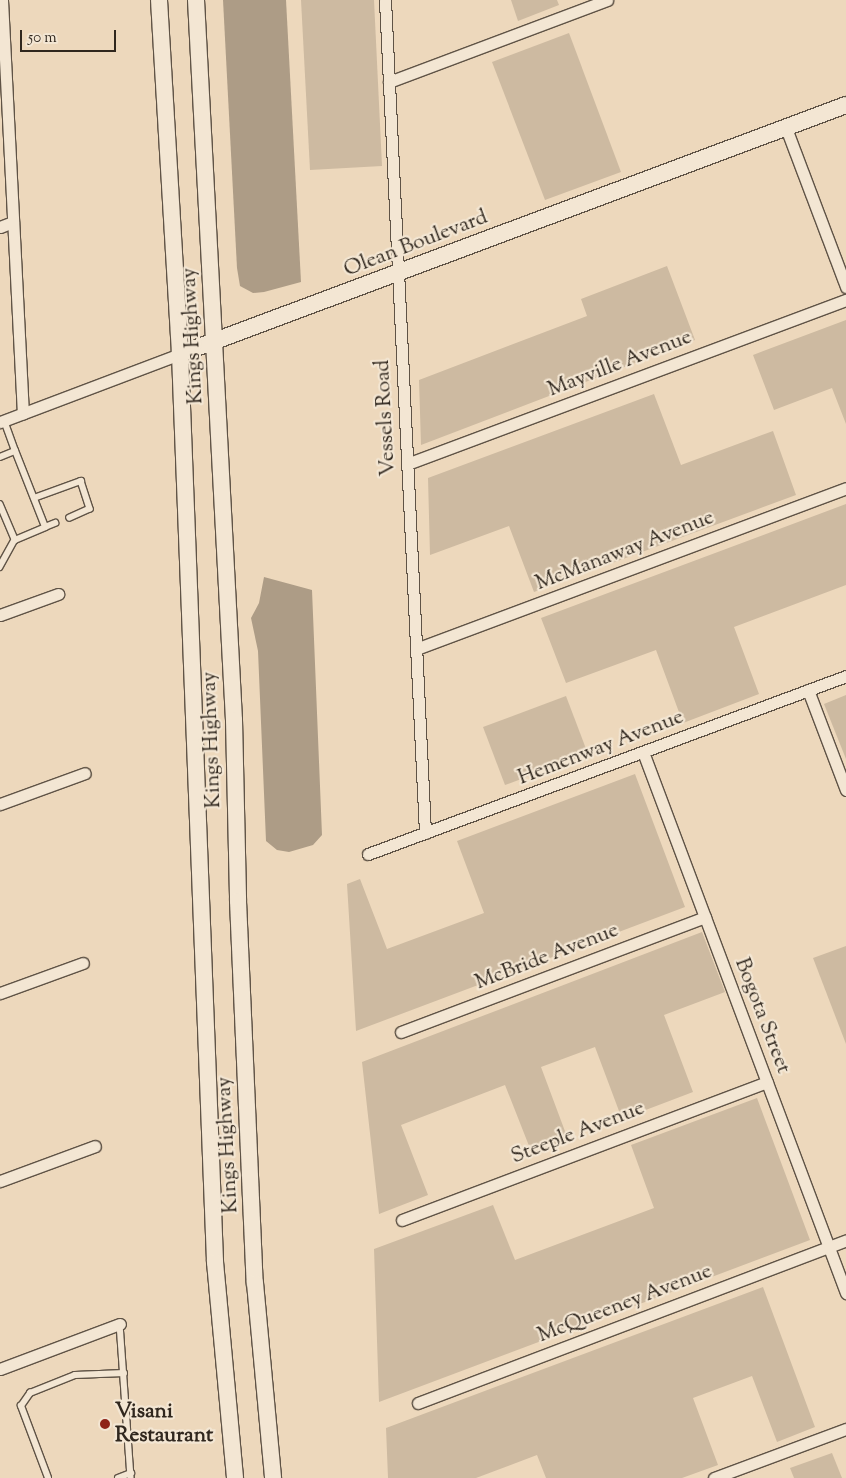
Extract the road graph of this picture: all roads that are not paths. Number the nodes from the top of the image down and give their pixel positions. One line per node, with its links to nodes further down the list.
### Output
1 (2, 0): 6 (street)
2 (159, 0): 16 (main road, Kings Highway)
3 (196, 0): 15 (main road, Kings Highway)
4 (385, 0): 7 (street, Vessels Road)
5 (607, 0): 7 (street)
6 (2, 38): 10 (street)
7 (389, 82): 12 (street, Vessels Road)
8 (846, 105): 9 (main road, Olean Boulevard)
9 (786, 128): 12 (main road, Olean Boulevard); 13 (street)
10 (13, 222): 11 (street); 17 (street)
11 (0, 227)
12 (398, 273): 15 (main road, Olean Boulevard); 21 (street, Vessels Road)
13 (846, 287)
14 (846, 300): 21 (street, Mayville Avenue)
15 (215, 342): 16 (main road, Olean Boulevard); 61 (main road, Kings Highway)
16 (180, 354): 17 (street, Olean Boulevard); 60 (main road, Kings Highway)
17 (22, 413): 18 (street, Olean Boulevard)
18 (2, 421): 19 (lane)
19 (15, 451): 20 (lane); 23 (lane)
20 (0, 457)
21 (407, 464): 32 (street, Vessels Road)
22 (846, 488): 32 (street, McManaway Avenue)
23 (34, 498): 25 (lane); 27 (lane)
24 (0, 504): 28 (lane)
25 (70, 518)
26 (55, 523): 27 (lane)
27 (45, 526): 28 (lane)
28 (14, 540): 29 (lane)
29 (0, 567)
30 (58, 594): 31 (street)
31 (0, 616)
32 (416, 648): 39 (street, Vessels Road)
33 (846, 676): 34 (street, Hemenway Avenue)
34 (808, 690): 35 (street, Hemenway Avenue); 37 (street)
35 (643, 752): 39 (street, Hemenway Avenue); 41 (street, Bogota Street)
36 (85, 773): 38 (street)
37 (846, 790)
38 (0, 804)
39 (425, 833): 40 (street, Hemenway Avenue)
40 (368, 854)
41 (705, 917): 44 (street, McBride Avenue); 45 (street, Bogota Street)
42 (82, 963): 43 (street)
43 (0, 993)
44 (401, 1032)
45 (767, 1082): 48 (street, Steeple Avenue); 50 (street, Bogota Street)
46 (95, 1146): 47 (street)
47 (0, 1181)
48 (402, 1220)
49 (846, 1240): 50 (street, McQueeney Avenue)
50 (829, 1247): 51 (street, Bogota Street); 55 (street, McQueeney Avenue)
51 (846, 1293)
52 (120, 1324): 53 (street); 54 (lane)
53 (0, 1369)
54 (124, 1374): 57 (lane); 58 (lane)
55 (418, 1403)
56 (846, 1428): 62 (street)
57 (131, 1476): 59 (lane)
58 (48, 1478)
59 (118, 1478)
60 (235, 1478)
61 (273, 1478)
62 (714, 1478)

